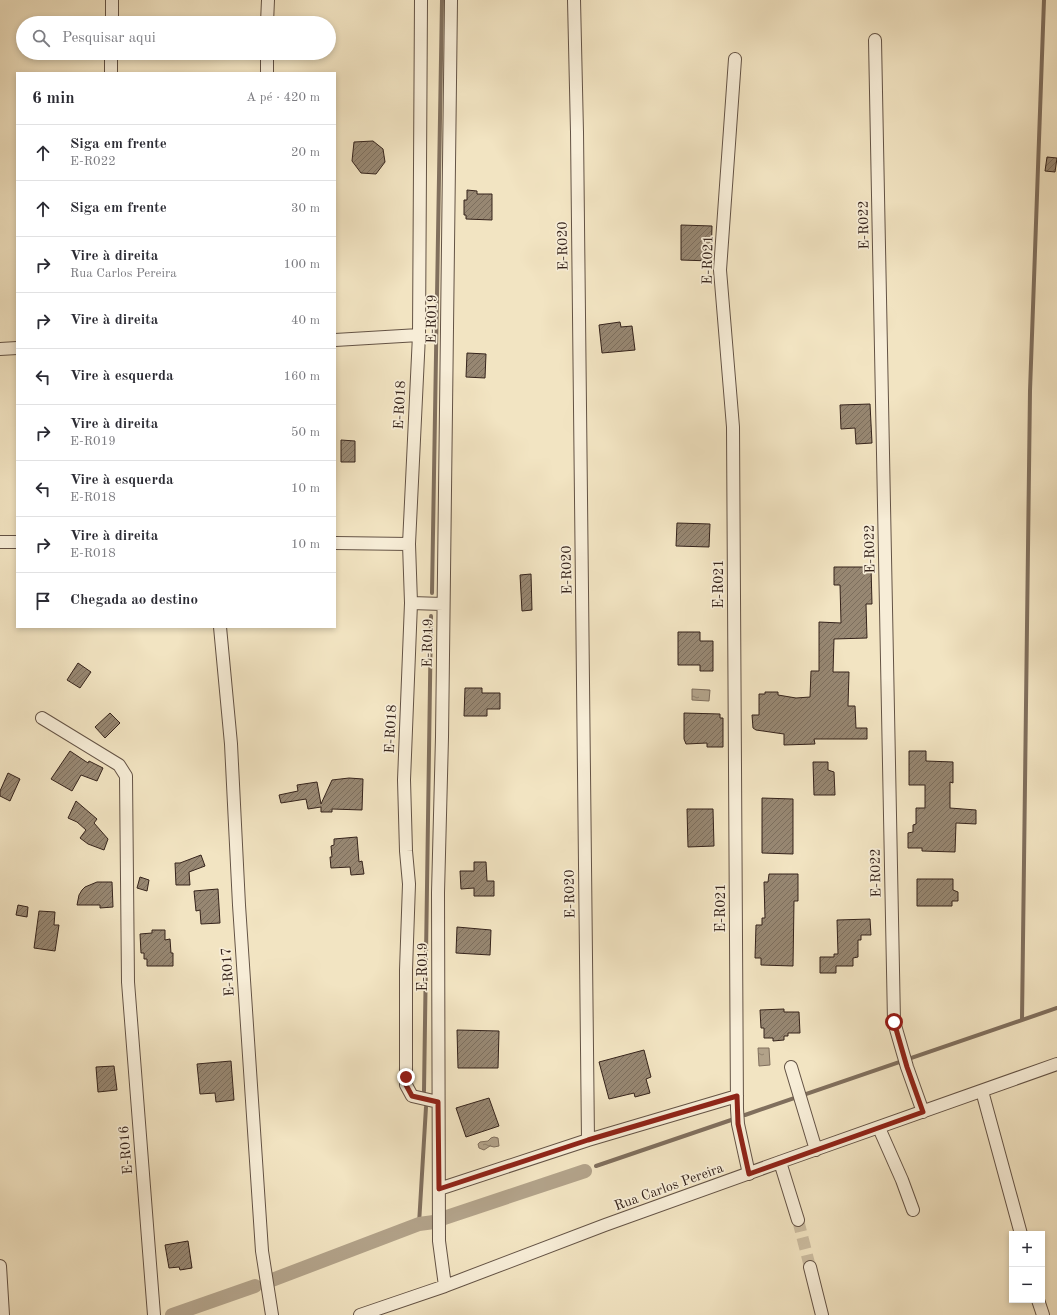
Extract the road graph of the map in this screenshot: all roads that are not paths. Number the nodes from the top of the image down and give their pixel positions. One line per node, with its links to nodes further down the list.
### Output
1 (112, 0): 6 (street)
2 (268, 0): 7 (street)
3 (421, 0): 14 (street, E-R018)
4 (451, 0): 23 (street, E-R019)
5 (574, 0): 33 (street, E-R020)
6 (112, 16)
7 (267, 16)
8 (875, 40): 31 (street, E-R022)
9 (735, 59): 29 (street, E-R021)
10 (111, 60): 12 (street)
11 (267, 60): 13 (street)
12 (111, 72)
13 (267, 72)
14 (419, 335): 15 (street); 21 (street, E-R018)
15 (336, 340)
16 (16, 348): 17 (street)
17 (0, 349)
18 (0, 542): 19 (street)
19 (16, 542)
20 (336, 543): 21 (street)
21 (409, 544): 22 (street, E-R018)
22 (412, 603): 23 (street); 30 (street, E-R018)
23 (443, 604): 30 (street, E-R019)
24 (220, 628): 47 (street, E-R017)
25 (42, 718): 46 (street, E-R016)
26 (1057, 1064): 28 (street, Rua Carlos Pereira)
27 (791, 1067): 34 (street)
28 (982, 1090): 31 (street, Rua Carlos Pereira); 40 (street)
29 (737, 1096): 33 (street); 36 (street, E-R021)
30 (438, 1102): 37 (street, E-R019)
31 (923, 1112): 32 (street, Rua Carlos Pereira)
32 (879, 1128): 34 (street, Rua Carlos Pereira); 38 (street)
33 (588, 1140): 37 (street)
34 (816, 1150): 35 (street, Rua Carlos Pereira)
35 (780, 1162): 36 (street, Rua Carlos Pereira); 39 (street)
36 (749, 1174): 43 (street, Rua Carlos Pereira)
37 (439, 1189): 43 (street, E-R019)
38 (913, 1210)
39 (798, 1220)
40 (1020, 1231)
41 (0, 1266): 45 (street)
42 (810, 1267): 49 (street)
43 (445, 1286): 48 (street, Rua Carlos Pereira)
44 (1039, 1303): 50 (street)
45 (4, 1315)
46 (154, 1315)
47 (272, 1315)
48 (360, 1315)
49 (822, 1315)
50 (1042, 1315)

